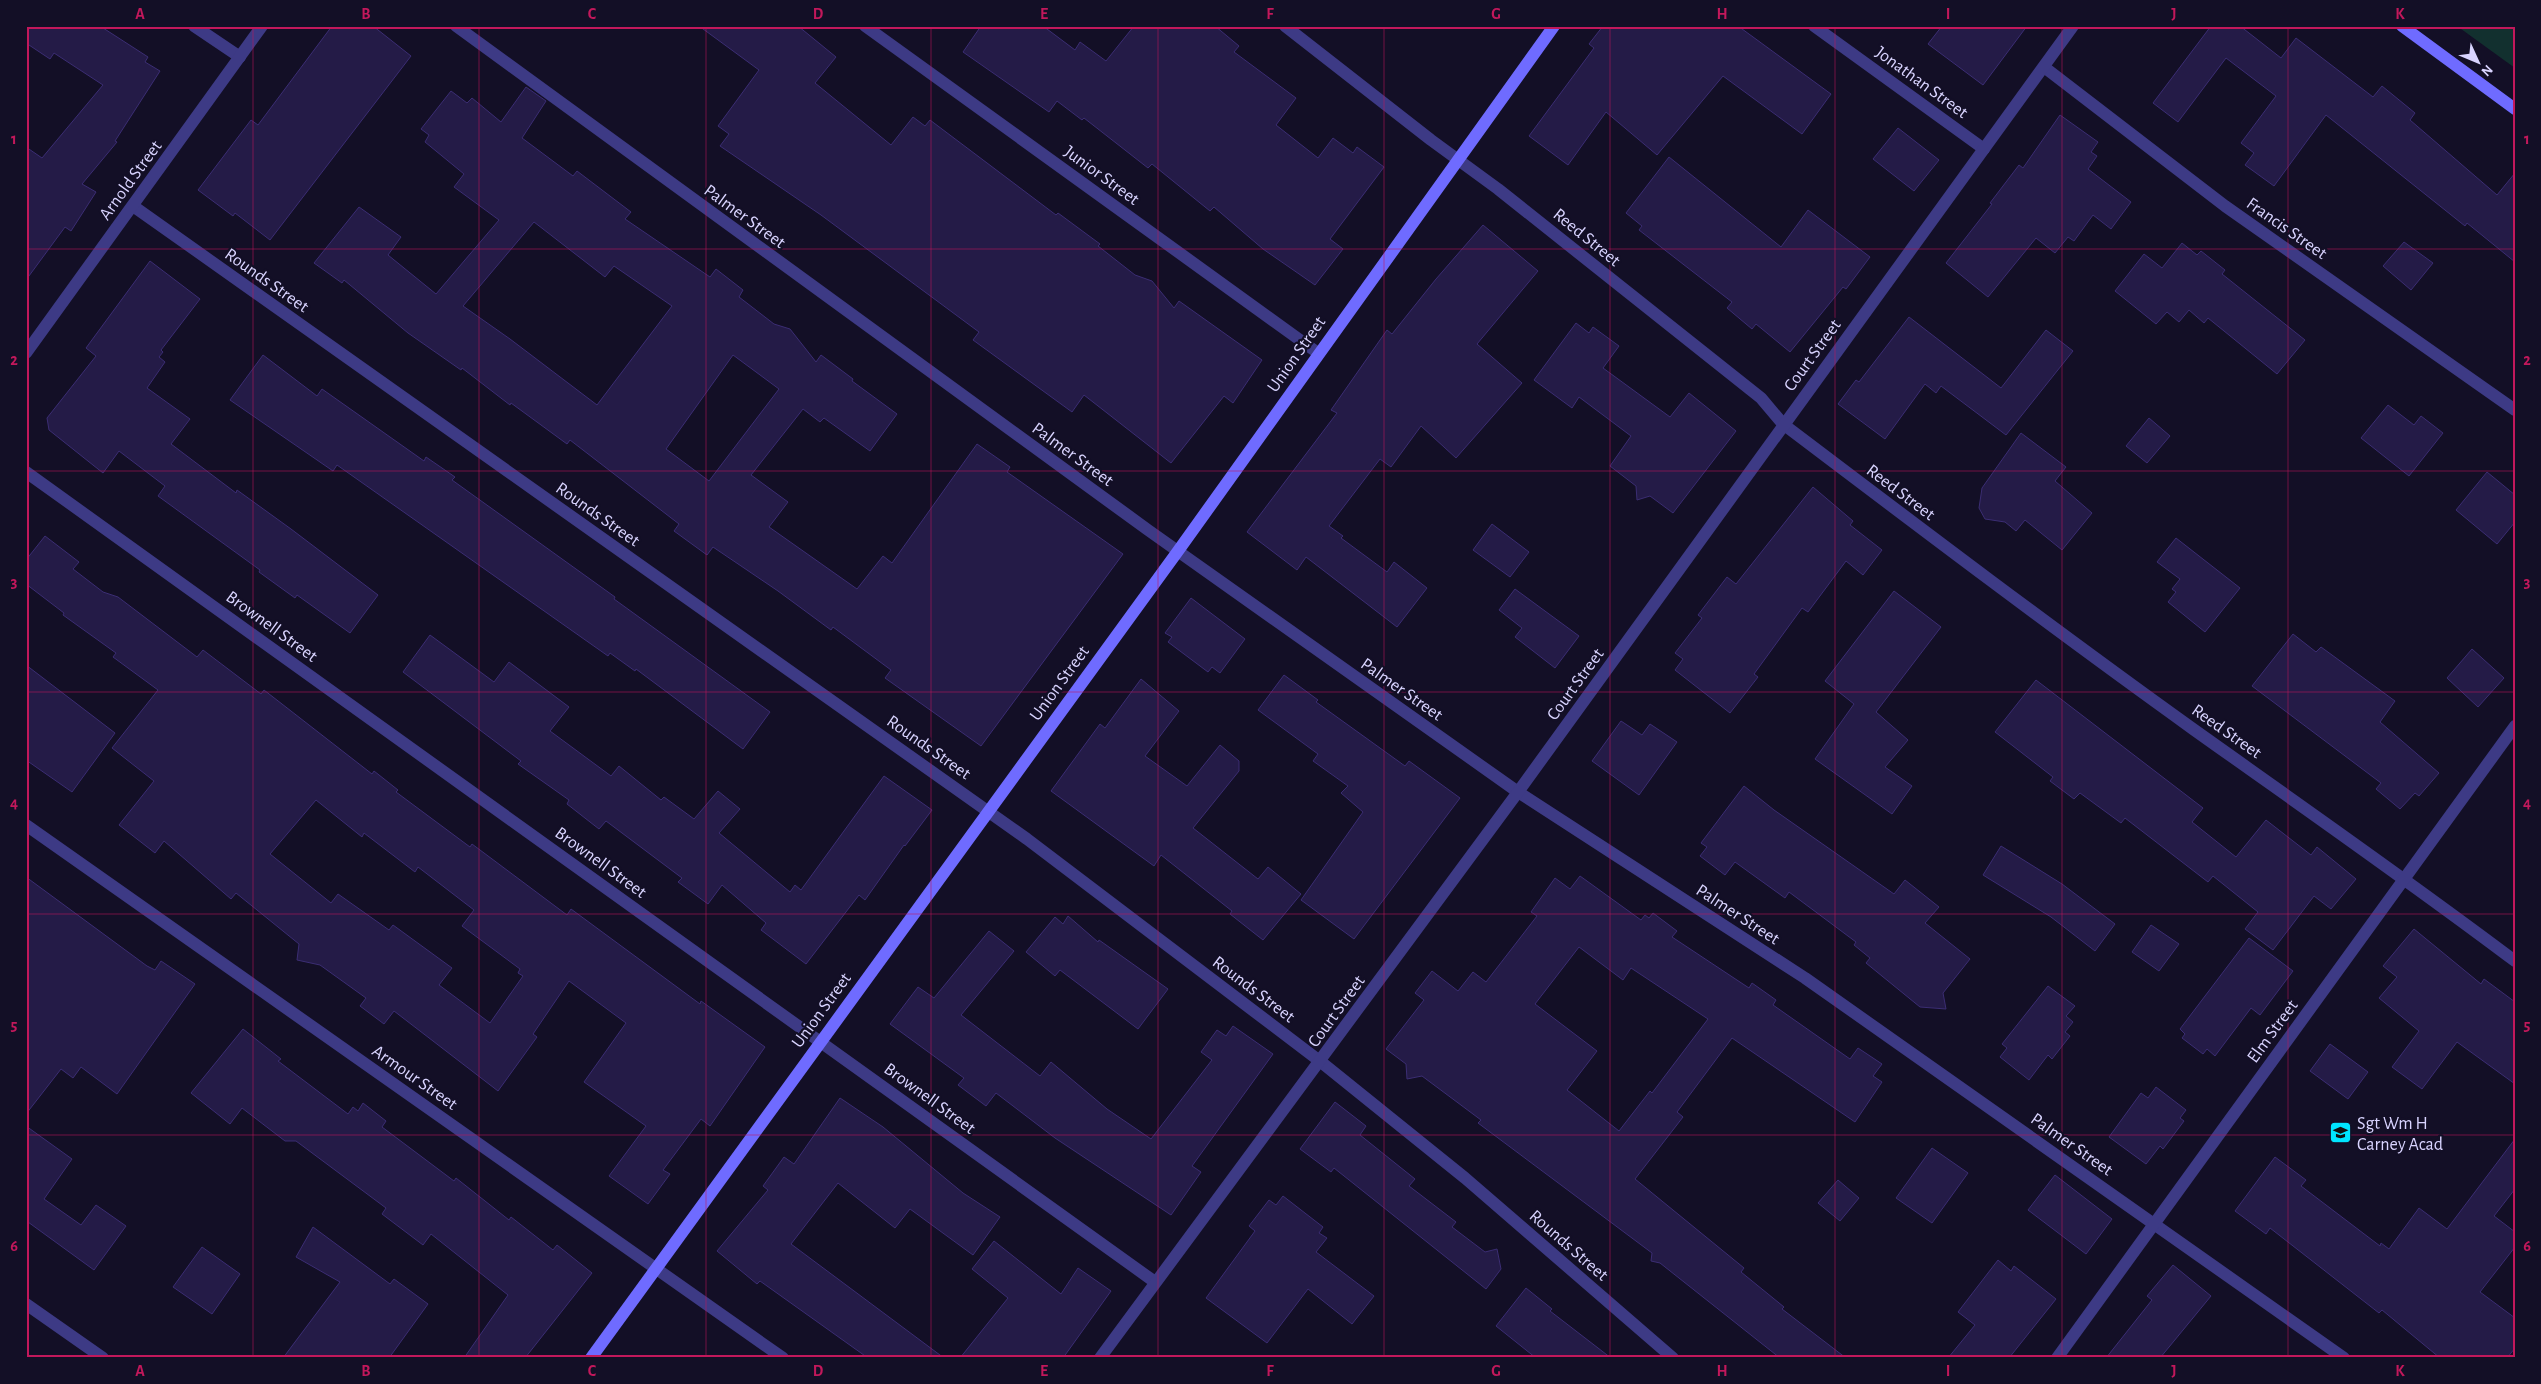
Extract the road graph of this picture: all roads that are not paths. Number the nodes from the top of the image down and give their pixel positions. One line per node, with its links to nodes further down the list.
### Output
1 (194, 26): 10 (street)
2 (262, 26): 10 (street, Arnold Street)
3 (456, 26): 21 (street, Palmer Street)
4 (865, 26): 17 (street, Junior Street)
5 (1285, 26): 14 (street, Reed Street)
6 (1554, 26): 14 (main road, Union Street)
7 (1814, 26): 13 (street, Jonathan Street)
8 (2073, 26): 11 (street, Court Street)
9 (2402, 26): 12 (main road)
10 (240, 57): 15 (street, Arnold Street)
11 (2044, 67): 13 (street, Court Street); 18 (street, Francis Street)
12 (2515, 109)
13 (1984, 149): 19 (street, Court Street)
14 (1457, 159): 17 (main road, Union Street); 19 (street, Reed Street)
15 (133, 206): 16 (street, Arnold Street); 24 (street, Rounds Street)
16 (26, 353)
17 (1318, 353): 21 (main road, Union Street)
18 (2515, 410)
19 (1783, 424): 23 (street, Court Street); 26 (street, Reed Street)
20 (26, 472): 28 (street, Brownell Street)
21 (1178, 551): 23 (street, Palmer Street); 24 (main road, Union Street)
22 (2515, 726): 26 (street, Elm Street)
23 (1518, 792): 29 (street, Court Street); 30 (street, Palmer Street)
24 (987, 810): 28 (main road, Union Street); 29 (street, Rounds Street)
25 (26, 825): 31 (street, Armour Street)
26 (2404, 877): 27 (street, Reed Street); 30 (street, Elm Street)
27 (2515, 960)
28 (820, 1040): 31 (main road, Union Street); 32 (street, Brownell Street)
29 (1321, 1062): 32 (street, Court Street); 38 (street, Rounds Street)
30 (2155, 1224): 39 (street, Elm Street); 40 (street, Palmer Street)
31 (655, 1268): 35 (main road, Union Street); 36 (street, Armour Street)
32 (1155, 1282): 37 (street, Court Street)
33 (26, 1304): 34 (street)
34 (104, 1358)
35 (591, 1358)
36 (784, 1358)
37 (1100, 1358)
38 (1674, 1358)
39 (2057, 1358)
40 (2344, 1358)

